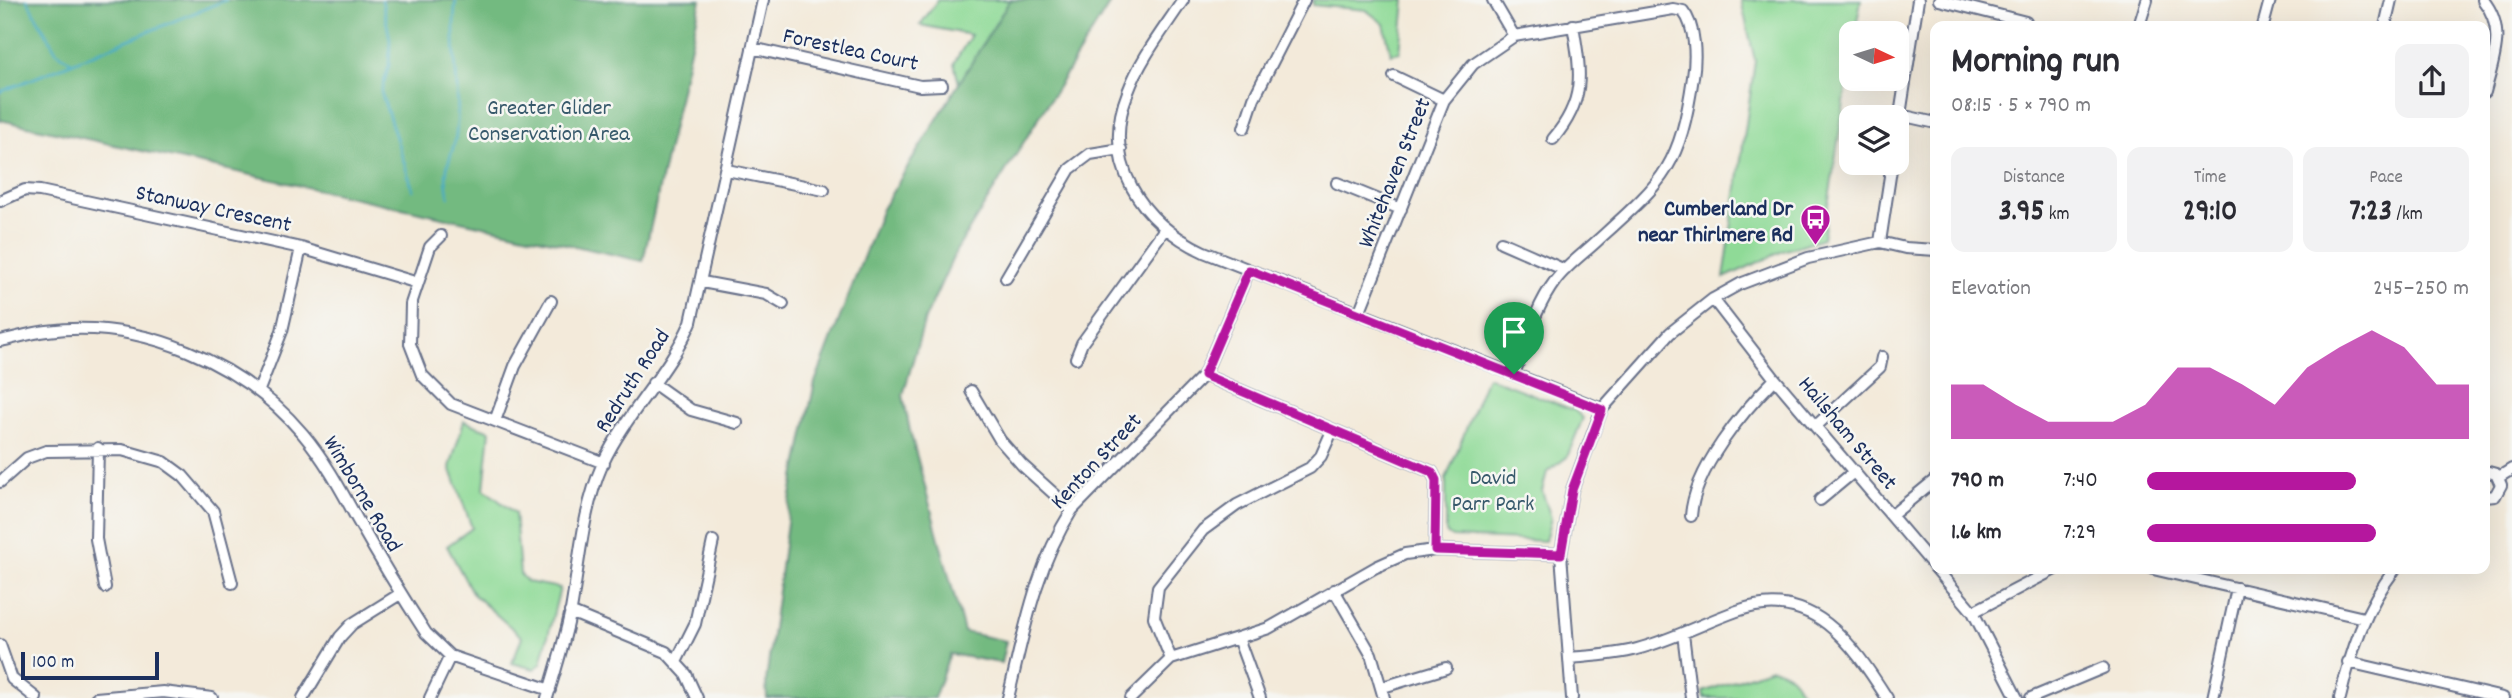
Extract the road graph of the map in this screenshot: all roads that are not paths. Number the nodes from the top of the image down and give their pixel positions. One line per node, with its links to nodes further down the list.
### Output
1 (762, 0): 17 (street, Redruth Road)
2 (1183, 0): 27 (street)
3 (1304, 0): 25 (street)
4 (1493, 0): 16 (street)
5 (1918, 0): 22 (street)
6 (1939, 0): 11 (street)
7 (2147, 0): 12 (street)
8 (2270, 0): 13 (street)
9 (2391, 0): 14 (street)
10 (2483, 0): 18 (street)
11 (2022, 21)
12 (2141, 21)
13 (2264, 21)
14 (2386, 21)
15 (1573, 25): 16 (street, Whitehaven Street); 26 (street); 41 (street, Whitehaven Street)
16 (1514, 36): 21 (street, Whitehaven Street)
17 (752, 48): 20 (street, Forestlea Court); 28 (street, Redruth Road)
18 (2490, 71)
19 (1394, 76): 21 (street)
20 (942, 85)
21 (1444, 100): 33 (street, Whitehaven Street)
22 (1902, 105)
23 (1909, 117): 24 (street)
24 (1930, 122)
25 (1244, 128)
26 (1553, 139)
27 (1121, 149): 34 (street); 42 (street)
28 (727, 170): 31 (street); 43 (street, Redruth Road)
29 (1890, 175): 37 (street)
30 (1337, 183): 33 (street)
31 (824, 190)
32 (0, 201): 38 (street, Stanway Crescent)
33 (1401, 209): 48 (street, Whitehaven Street)
34 (1164, 230): 40 (street); 50 (street)
35 (441, 236): 44 (street)
36 (1501, 242): 41 (street)
37 (1880, 242): 39 (street); 45 (street)
38 (301, 248): 44 (street, Stanway Crescent); 56 (street)
39 (1930, 249)
40 (1249, 270): 48 (street); 53 (street, Kenton Street)
41 (1565, 270): 52 (street)
42 (1006, 278)
43 (702, 282): 47 (street); 55 (street, Redruth Road)
44 (418, 283): 59 (street)
45 (1713, 299): 54 (street, Hailsham Street); 58 (street)
46 (551, 301): 59 (street)
47 (783, 304)
48 (1359, 313): 52 (street)
49 (0, 341): 56 (street, Wimborne Road)
50 (1076, 358)
51 (1882, 358): 61 (street)
52 (1514, 374): 58 (street)
53 (1204, 375): 62 (street); 73 (street, Kenton Street)
54 (1775, 379): 61 (street, Hailsham Street); 75 (street)
55 (653, 383): 60 (street); 64 (street, Redruth Road)
56 (259, 390): 88 (street, Wimborne Road)
57 (971, 391): 73 (street)
58 (1602, 410): 78 (street)
59 (495, 421): 64 (street)
60 (737, 424)
61 (1817, 425): 66 (street, Hailsham Street)
62 (1332, 431): 77 (street); 97 (street)
63 (98, 448): 69 (street); 84 (street); 85 (street)
64 (604, 463): 89 (street, Redruth Road)
65 (2512, 469): 68 (street)
66 (1855, 471): 72 (street); 74 (street, Hailsham Street)
67 (2490, 473): 68 (street)
68 (2498, 477): 71 (street)
69 (0, 482)
70 (1930, 483): 74 (street)
71 (2490, 495)
72 (1820, 500)
73 (1072, 510): 110 (street, Kenton Street)
74 (1892, 515): 79 (street, Hailsham Street)
75 (1691, 516)
76 (712, 541): 98 (street)
77 (1435, 550): 78 (street); 87 (street)
78 (1561, 554): 96 (street)
79 (1930, 561)
80 (1941, 574): 90 (street, Hailsham Street)
81 (2045, 574): 90 (street)
82 (2175, 574): 86 (street)
83 (2392, 574): 91 (street)
84 (232, 583)
85 (105, 587)
86 (2237, 588): 91 (street); 118 (street)
87 (1334, 590): 93 (street); 102 (street)
88 (400, 594): 95 (street, Wimborne Road); 107 (street)
89 (570, 612): 98 (street); 103 (street, Redruth Road)
90 (1973, 612): 116 (street, Hailsham Street)
91 (2364, 618): 99 (street)
92 (1683, 634): 96 (street); 114 (street); 115 (street)
93 (1238, 638): 97 (street); 112 (street)
94 (0, 645): 104 (street)
95 (450, 656): 103 (street, Wimborne Road); 108 (street)
96 (1569, 658): 113 (street)
97 (1171, 659): 111 (street)
98 (676, 662): 109 (street)
99 (2348, 662): 119 (street); 120 (street)
100 (1446, 668): 102 (street)
101 (2103, 668): 117 (street)
102 (1383, 692)
103 (549, 694)
104 (36, 698)
105 (96, 698): 106 (street)
106 (212, 698)
107 (303, 698)
108 (430, 698)
109 (697, 698)
110 (1008, 698)
111 (1131, 698)
112 (1260, 698)
113 (1572, 698)
114 (1691, 698)
115 (1887, 698)
116 (2017, 698)
117 (2031, 698)
118 (2213, 698)
119 (2340, 698)
120 (2503, 698)

